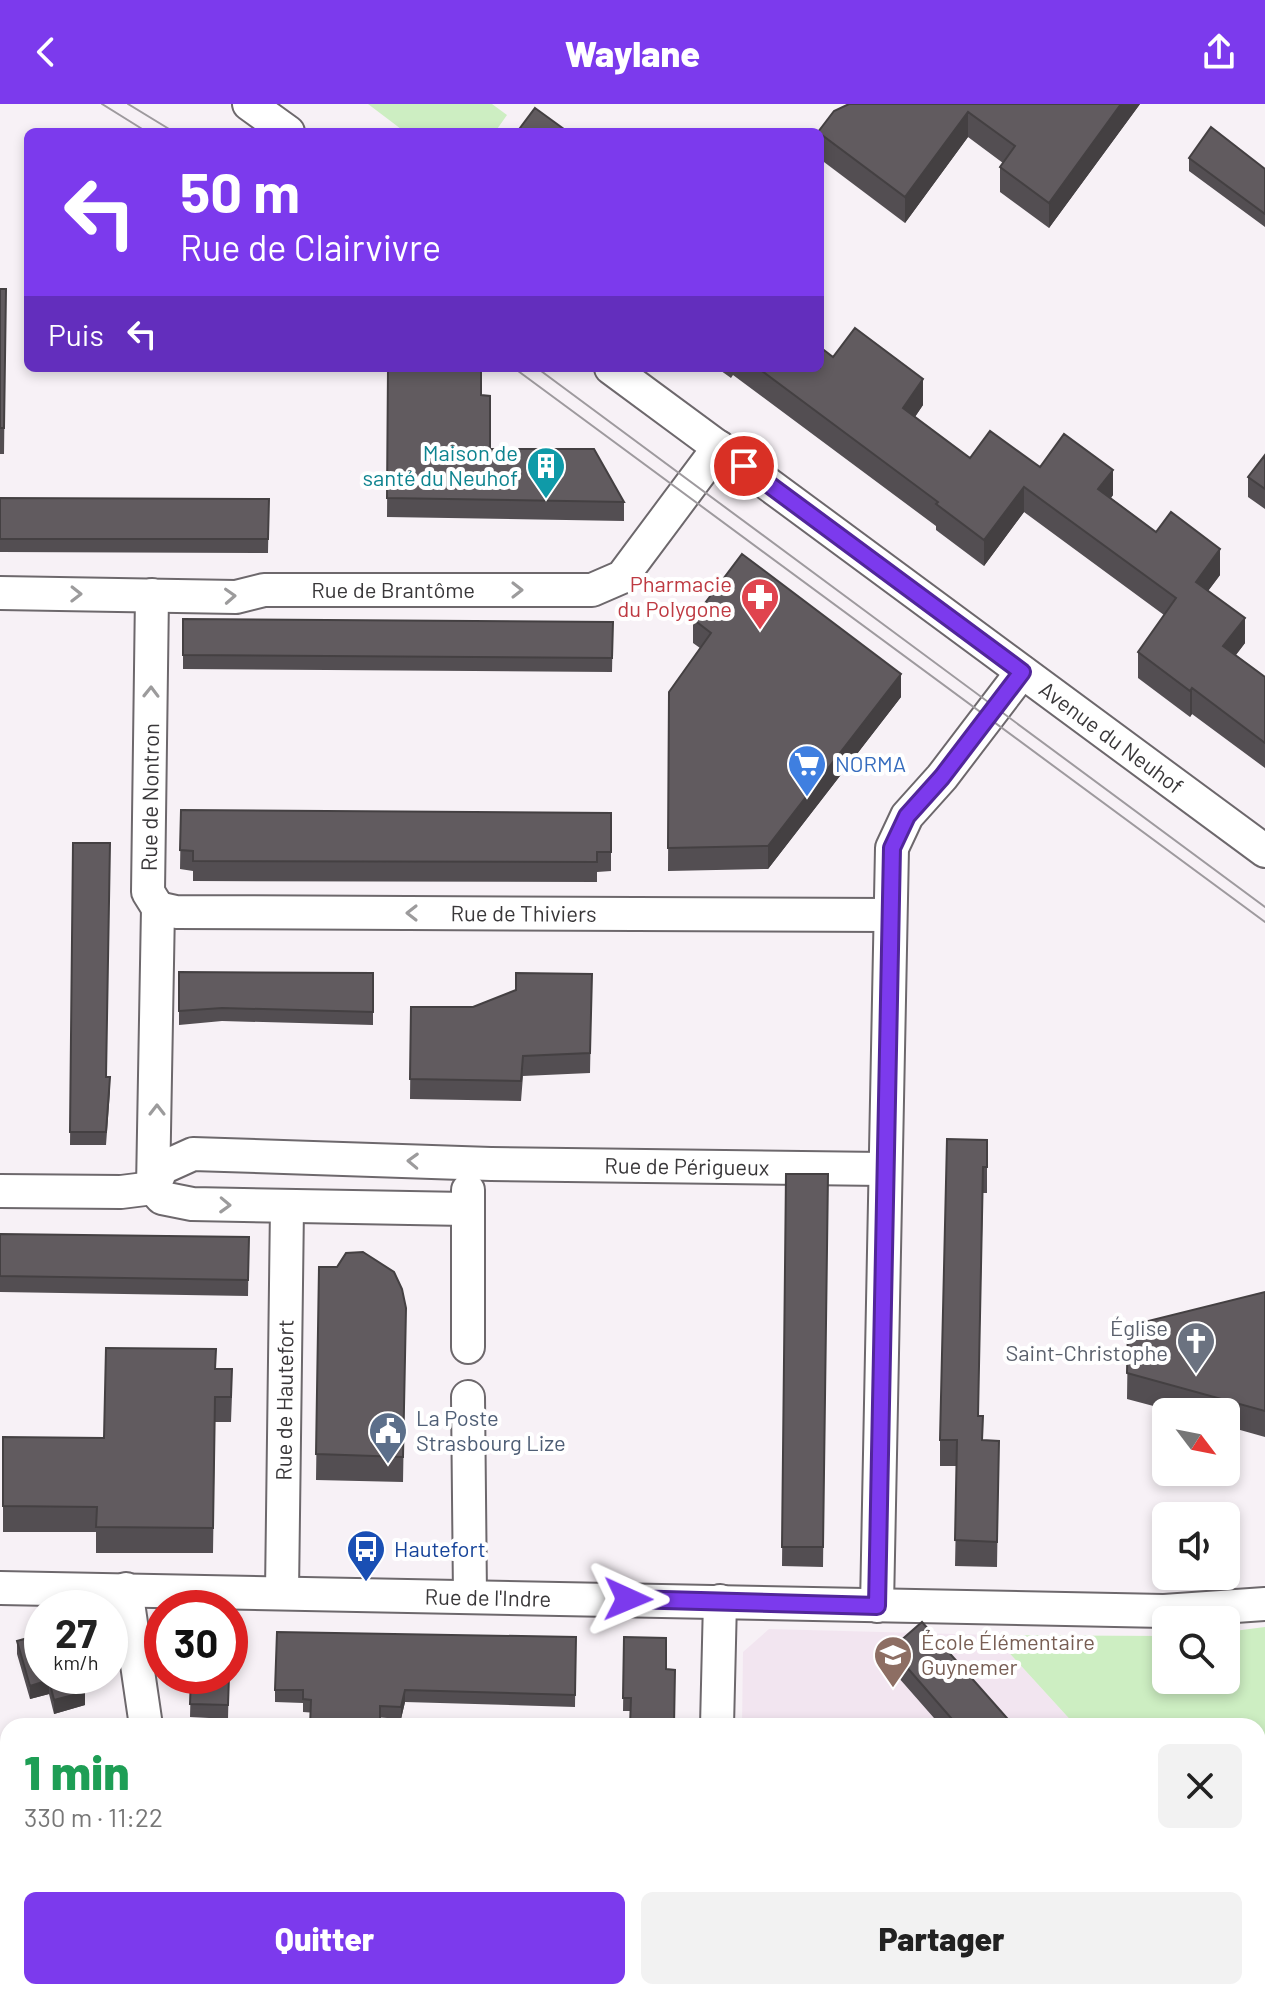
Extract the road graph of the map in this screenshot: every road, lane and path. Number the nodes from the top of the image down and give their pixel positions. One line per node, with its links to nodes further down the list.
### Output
1 (249, 104): 2 (street)
2 (282, 128)
3 (616, 372): 4 (street, Avenue du Neuhof)
4 (719, 447): 6 (street, Rue de Brantôme, one-way to 4); 7 (street, Avenue du Neuhof)
5 (0, 593): 6 (street, Rue de Brantôme, one-way to 6)
6 (152, 595): 9 (street, Rue de Nontron, one-way to 6)
7 (1022, 672): 8 (street, Avenue du Neuhof); 10 (street)
8 (1265, 851)
9 (158, 908): 10 (street, Rue de Thiviers, one-way to 9); 13 (street, Rue de Nontron, one-way to 9)
10 (890, 915): 12 (street)
11 (491, 1164): 12 (street, Rue de Périgueux); 13 (street, Rue de Périgueux, one-way to 13); 16 (street)
12 (883, 1169): 25 (street)
13 (153, 1188): 14 (street); 15 (street, one-way to 15)
14 (0, 1191)
15 (287, 1207): 16 (street); 21 (street, Rue de Hautefort)
16 (466, 1209): 17 (street)
17 (468, 1347)
18 (468, 1397): 22 (street)
19 (0, 1588): 20 (street, Rue de l'Indre)
20 (126, 1589): 21 (street, Rue de l'Indre); 26 (street)
21 (282, 1592): 22 (street, Rue de l'Indre)
22 (470, 1596): 23 (street, Rue de l'Indre)
23 (720, 1601): 25 (street, Rue de l'Indre); 27 (street)
24 (1265, 1604): 25 (street, Rue de l'Indre)
25 (877, 1606)
26 (145, 1718)
27 (717, 1718)

